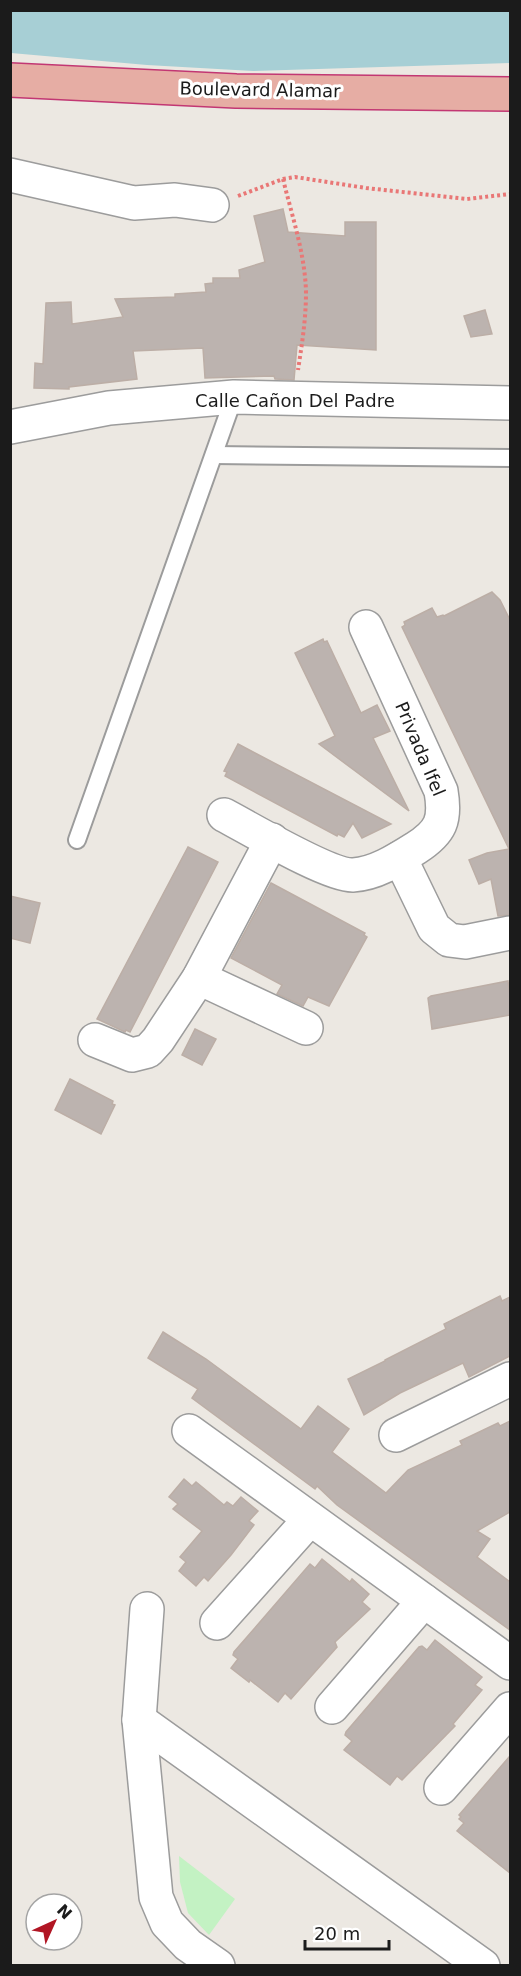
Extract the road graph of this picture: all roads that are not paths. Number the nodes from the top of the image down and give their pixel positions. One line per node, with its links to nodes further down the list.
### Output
1 (10, 80): 2 (highway, Boulevard Alamar)
2 (510, 94)
3 (10, 175): 4 (street)
4 (212, 205)
5 (234, 397): 6 (street, Calle Cañon Del Padre); 7 (street, Calle Cañon Del Padre); 8 (lane)
6 (510, 403)
7 (10, 427)
8 (214, 455): 9 (lane); 12 (lane)
9 (510, 458)
10 (366, 627): 14 (street, Privada Ifel)
11 (224, 815): 13 (street, Privada Ifel)
12 (77, 840)
13 (272, 840): 14 (street, Privada Ifel); 16 (street)
14 (400, 858): 15 (street)
15 (510, 933)
16 (199, 978): 17 (street); 18 (street)
17 (306, 1028)
18 (95, 1040)
19 (510, 1379): 21 (street)
20 (189, 1431): 22 (street)
21 (396, 1435)
22 (310, 1519): 23 (street); 25 (street)
23 (424, 1601): 26 (street); 27 (street)
24 (147, 1609): 29 (street)
25 (217, 1623)
26 (510, 1663)
27 (332, 1707)
28 (510, 1709): 30 (street)
29 (139, 1720): 31 (street); 32 (street)
30 (441, 1788)
31 (218, 1965)
32 (483, 1965)

